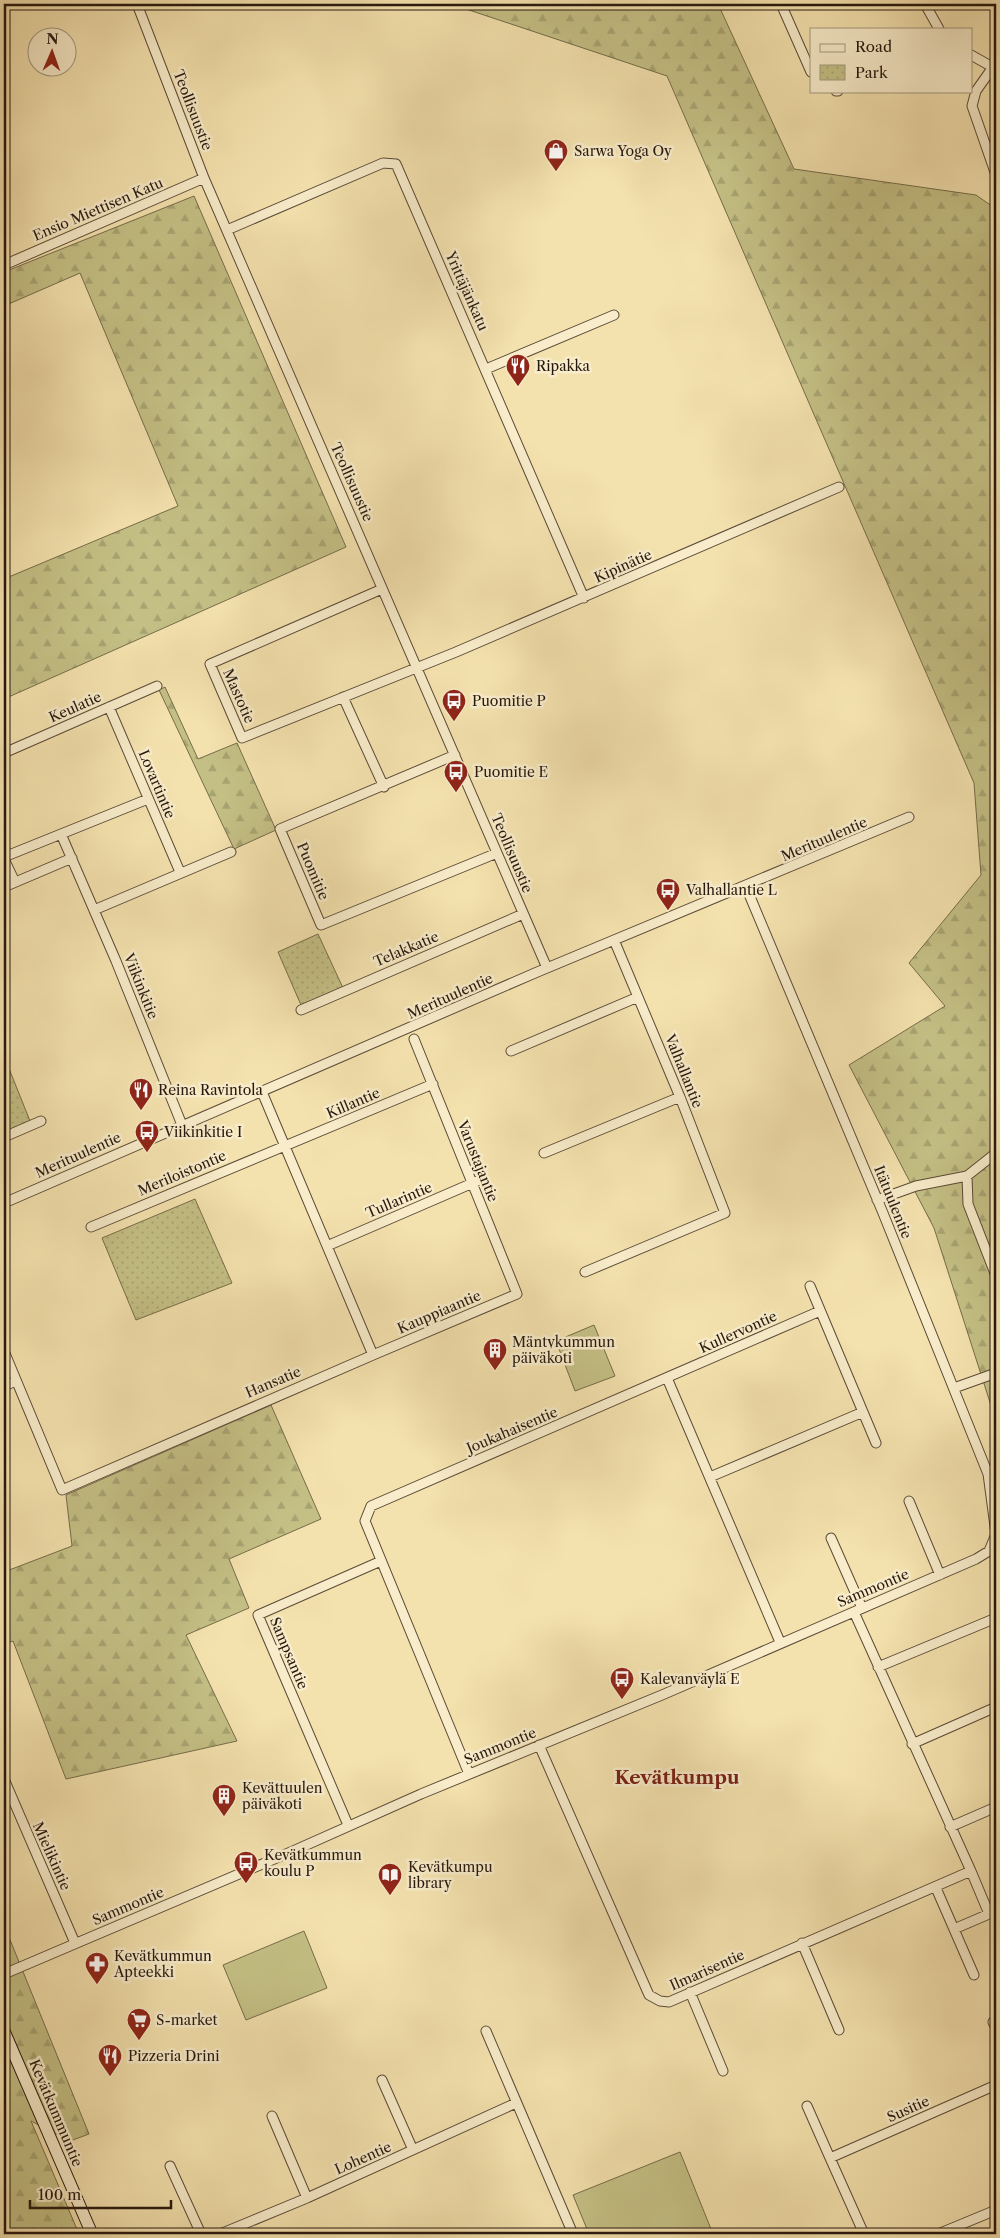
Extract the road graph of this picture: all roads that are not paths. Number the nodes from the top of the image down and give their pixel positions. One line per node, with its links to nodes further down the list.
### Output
1 (137, 4): 9 (street, Teollisuustie)
2 (781, 4): 7 (street)
3 (925, 4): 4 (street)
4 (938, 28)
5 (972, 56): 6 (street)
6 (994, 68): 8 (street)
7 (810, 70)
8 (996, 175)
9 (204, 178): 10 (street, Teollisuustie); 11 (street, Ensio Miettisen Katu)
10 (227, 230): 13 (street, Yrittäjänkatu); 15 (street, Teollisuustie)
11 (4, 264)
12 (614, 315): 13 (street)
13 (486, 369): 16 (street, Yrittäjänkatu)
14 (838, 487): 16 (street, Kipinätie)
15 (382, 589): 17 (street, Teollisuustie); 19 (street, Mastotie)
16 (584, 598): 17 (street, Kipinätie)
17 (418, 667): 19 (street, Mastotie); 22 (street, Teollisuustie)
18 (157, 686): 20 (street, Keulatie)
19 (343, 698): 23 (street)
20 (109, 707): 21 (street, Keulatie); 24 (street, Lovartintie)
21 (4, 753)
22 (456, 755): 23 (street, Puomitie); 28 (street, Teollisuustie)
23 (384, 787): 28 (street, Puomitie)
24 (148, 799): 26 (street); 31 (street, Lovartintie)
25 (909, 817): 34 (street, Merituulentie)
26 (61, 834): 29 (street); 30 (street, Viikinkitie)
27 (231, 852): 31 (street)
28 (497, 853): 36 (street, Teollisuustie)
29 (4, 858): 32 (street)
30 (72, 858): 32 (street); 35 (street, Viikinkitie)
31 (180, 872): 35 (street)
32 (15, 882): 33 (street)
33 (4, 887)
34 (746, 887): 37 (street, Merituulentie); 55 (street, Itätuulentie)
35 (94, 910): 47 (street, Viikinkitie)
36 (523, 914): 38 (street, Teollisuustie); 40 (street, Telakkatie)
37 (614, 940): 38 (street, Merituulentie); 39 (street, Valhallantie)
38 (547, 968): 44 (street, Merituulentie)
39 (638, 997): 42 (street); 45 (street, Valhallantie)
40 (301, 1010)
41 (414, 1039): 43 (street, Varustajantie)
42 (511, 1051)
43 (433, 1084): 49 (street, Killantie); 54 (street, Varustajantie)
44 (262, 1092): 47 (street, Merituulentie); 49 (street)
45 (680, 1097): 50 (street); 59 (street, Valhallantie)
46 (41, 1122): 48 (street)
47 (182, 1125): 56 (street, Merituulentie)
48 (4, 1137)
49 (284, 1146): 57 (street, Meriloistontie); 58 (street)
50 (544, 1153)
51 (996, 1153): 52 (street)
52 (967, 1176): 55 (street); 60 (street)
53 (482, 1179): 54 (street, Tullarintie)
54 (472, 1184): 58 (street, Tullarintie); 62 (street, Varustajantie)
55 (876, 1200): 70 (street, Itätuulentie)
56 (4, 1203)
57 (91, 1226)
58 (327, 1246): 65 (street)
59 (585, 1272)
60 (996, 1276)
61 (810, 1286): 63 (street)
62 (517, 1294): 65 (street, Kauppiaantie)
63 (820, 1311): 67 (street, Kullervontie); 71 (street)
64 (4, 1351): 68 (street, Hansatie)
65 (373, 1355): 68 (street, Hansatie)
66 (996, 1373): 70 (street)
67 (667, 1378): 73 (street); 77 (street, Joukahaisentie)
68 (16, 1381): 69 (street)
69 (4, 1386)
70 (954, 1388): 75 (street, Itätuulentie)
71 (863, 1412): 72 (street); 73 (street)
72 (876, 1443)
73 (710, 1477): 81 (street)
74 (909, 1501): 78 (street)
75 (996, 1534): 78 (street, Sammontie)
76 (831, 1538): 79 (street)
77 (381, 1561): 86 (street, Joukahaisentie); 89 (street, Sampsantie)
78 (940, 1575): 79 (street, Sammontie)
79 (858, 1610): 81 (street, Sammontie); 82 (street)
80 (996, 1618): 82 (street)
81 (780, 1642): 85 (street, Sammontie)
82 (878, 1667): 84 (street)
83 (996, 1708): 84 (street)
84 (912, 1744): 90 (street)
85 (539, 1745): 86 (street, Sammontie); 99 (street, Ilmarisentie)
86 (469, 1774): 89 (street, Sammontie)
87 (4, 1779): 95 (street, Mielikintie)
88 (996, 1807): 90 (street)
89 (348, 1824): 95 (street, Sammontie)
90 (950, 1827): 91 (street)
91 (971, 1871): 92 (street, Ilmarisentie); 93 (street)
92 (936, 1888): 94 (street); 96 (street, Ilmarisentie)
93 (993, 1913): 94 (street)
94 (954, 1929): 98 (street)
95 (75, 1943): 97 (street, Sammontie)
96 (802, 1943): 99 (street, Ilmarisentie); 100 (street)
97 (4, 1974)
98 (974, 1975)
99 (690, 1992): 103 (street)
100 (839, 2030)
101 (4, 2031): 115 (street, Kevätkummuntie)
102 (486, 2031): 106 (street)
103 (723, 2071)
104 (382, 2080): 109 (street)
105 (996, 2085): 110 (street, Susitie)
106 (516, 2103): 109 (street, Lohentie); 118 (street)
107 (807, 2106): 110 (street)
108 (272, 2116): 112 (street)
109 (412, 2150): 112 (street, Lohentie)
110 (830, 2158): 119 (street)
111 (170, 2166): 116 (street)
112 (307, 2198): 117 (street, Lohentie)
113 (996, 2210): 114 (street)
114 (943, 2233)
115 (92, 2234)
116 (201, 2234)
117 (220, 2234)
118 (573, 2234)
119 (864, 2234)

